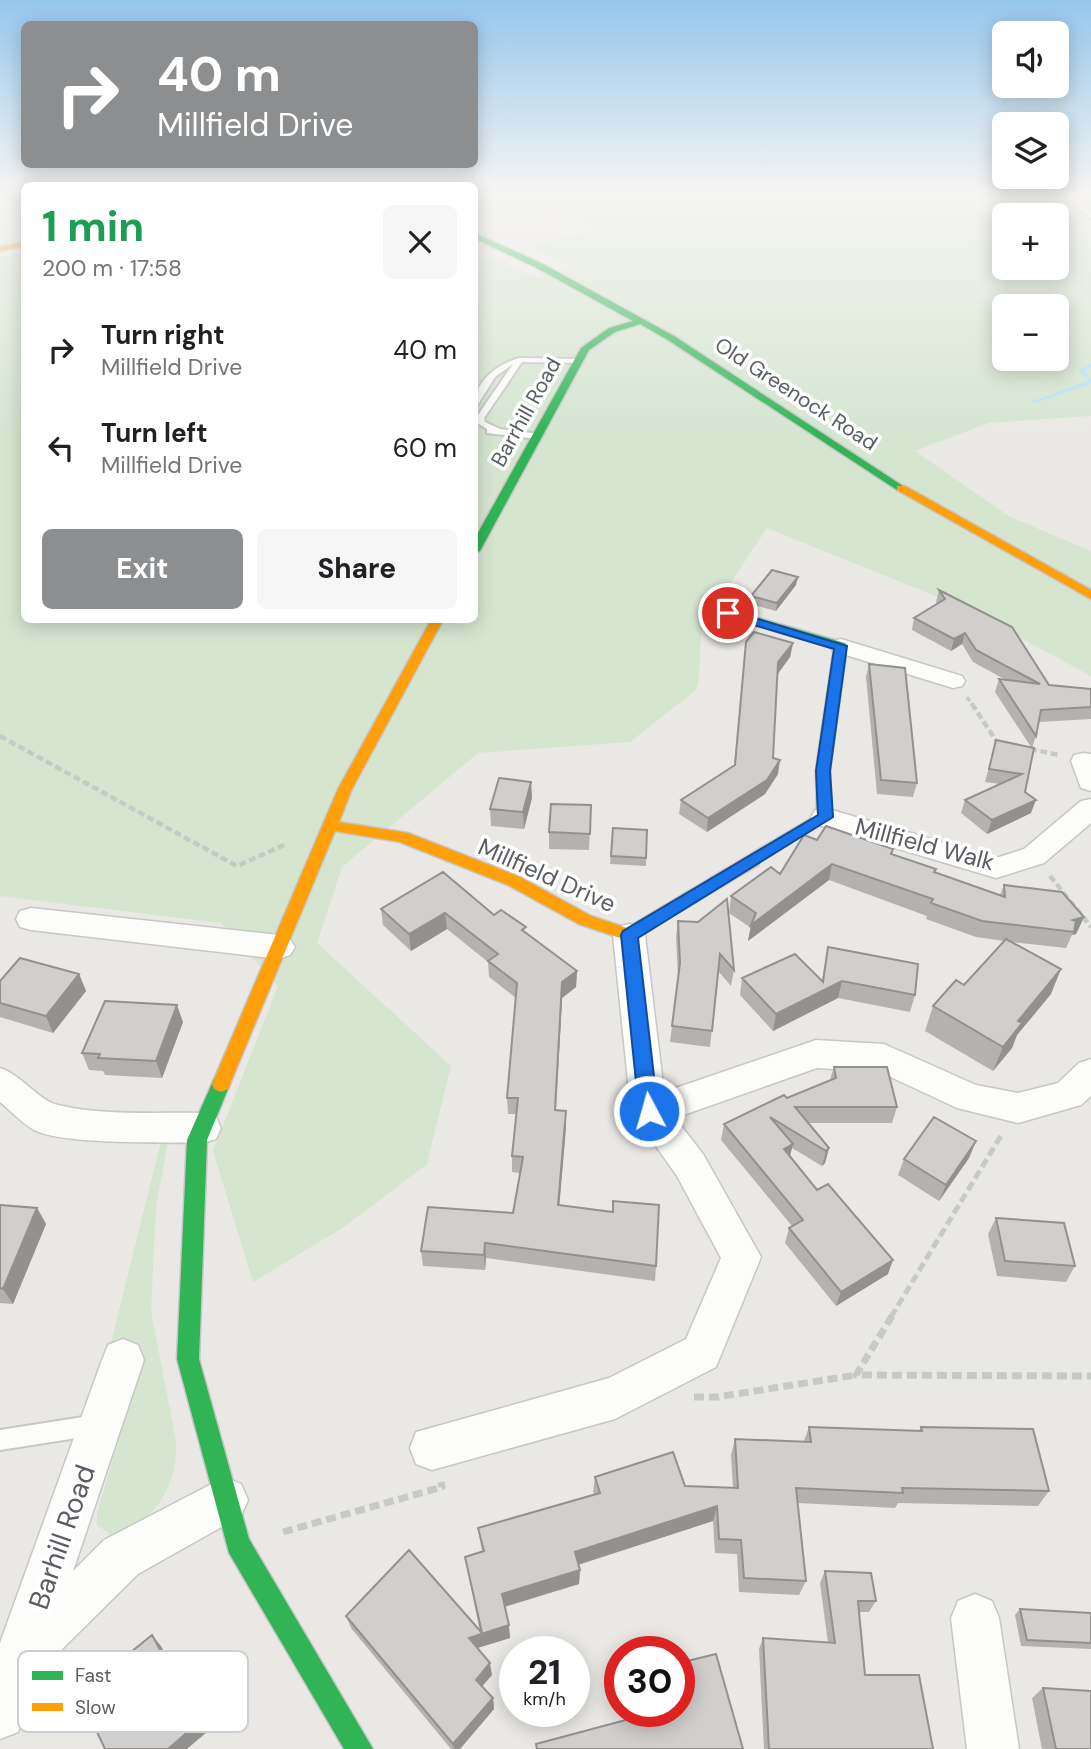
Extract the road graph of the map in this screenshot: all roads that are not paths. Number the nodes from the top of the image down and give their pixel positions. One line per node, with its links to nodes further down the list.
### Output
1 (551, 273): 2 (street, Old Greenock Road)
2 (641, 321): 4 (street, Barrhill Road); 10 (street, Old Greenock Road)
3 (520, 360): 4 (lane); 5 (lane); 7 (lane)
4 (578, 361): 8 (street, Barrhill Road)
5 (478, 398)
6 (478, 429): 7 (lane)
7 (497, 431): 8 (lane)
8 (537, 436): 9 (street, Barrhill Road)
9 (478, 544)
10 (1091, 594)
11 (706, 607): 13 (street)
12 (435, 623): 17 (street)
13 (841, 646): 14 (street); 16 (street)
14 (953, 681)
15 (1091, 808): 16 (street, Millfield Walk)
16 (825, 817): 19 (street, Millfield Drive)
17 (329, 825): 19 (street, Millfield Drive); 20 (street)
18 (31, 919): 20 (street)
19 (629, 935): 23 (street)
20 (279, 947): 24 (street)
21 (1091, 1073): 23 (street)
22 (0, 1082): 24 (street)
23 (649, 1111): 28 (street)
24 (203, 1128): 29 (street)
25 (123, 1360): 26 (street, Barhill Road)
26 (101, 1424): 27 (lane); 31 (street, Barhill Road)
27 (0, 1440)
28 (432, 1448)
29 (225, 1500): 32 (street); 35 (street)
30 (975, 1618): 36 (street)
31 (22, 1651)
32 (26, 1651)
33 (18, 1663): 34 (street, Barhill Road)
34 (0, 1714)
35 (359, 1749)
36 (993, 1749)

